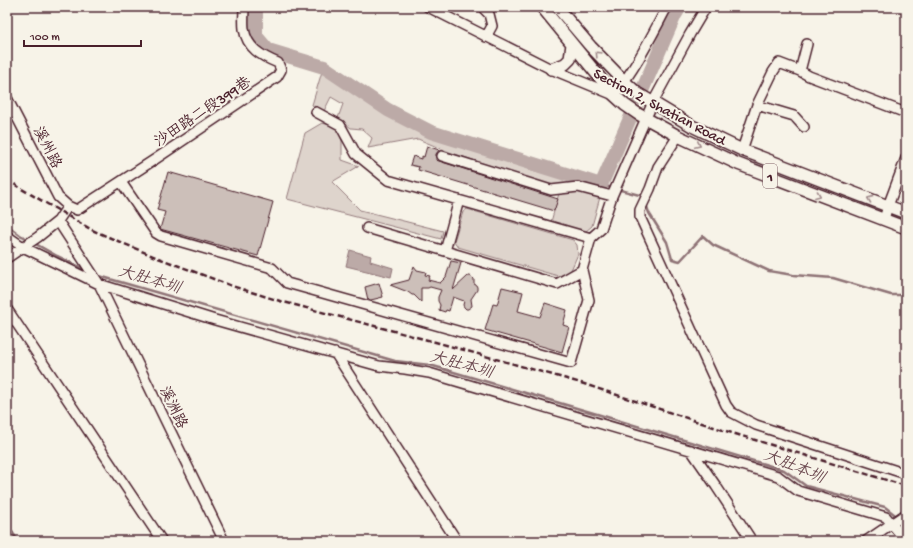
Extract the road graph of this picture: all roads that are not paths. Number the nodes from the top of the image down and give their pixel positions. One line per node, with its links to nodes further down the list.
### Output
1 (244, 7): 27 (street, 沙田路二段399巷)
2 (428, 7): 8 (street, Section 2, Shatian Road)
3 (482, 7): 9 (street)
4 (542, 7): 10 (main road, 1)
5 (557, 7): 14 (main road, 1, one-way to 5)
6 (667, 7): 14 (street)
7 (706, 7): 17 (street)
8 (440, 10): 9 (street, Section 2, Shatian Road)
9 (486, 37): 12 (street, Section 2, Shatian Road)
10 (572, 44): 12 (main road); 15 (main road, 1)
11 (807, 44): 13 (street)
12 (551, 69): 15 (street, Section 2, Shatian Road)
13 (800, 71): 18 (street); 20 (street)
14 (625, 82): 15 (street); 17 (main road, Section 2, Shatian Road / 1)
15 (614, 95): 21 (main road, Section 2, Shatian Road / 1)
16 (7, 98): 30 (street, 溪州路)
17 (645, 98): 21 (street); 24 (main road, Section 2, Shatian Road / 1)
18 (757, 105): 22 (street); 24 (street)
19 (316, 112): 29 (street)
20 (906, 113)
21 (642, 116): 23 (main road, Section 2, Shatian Road / 1); 28 (street)
22 (804, 127)
23 (678, 136): 33 (main road, Section 2, Shatian Road / 1, one-way to 33); 47 (street)
24 (742, 150): 31 (main road, Section 2, Shatian Road / 1, one-way to 24)
25 (442, 156): 28 (street)
26 (906, 158): 31 (street)
27 (121, 182): 30 (street, 沙田路二段399巷); 42 (street)
28 (613, 194): 38 (street)
29 (459, 200): 38 (street); 40 (street)
30 (68, 206): 34 (street)
31 (888, 206): 32 (main road, Section 2, Shatian Road / 1); 33 (street)
32 (906, 213)
33 (884, 219): 36 (main road, Section 2, Shatian Road / 1)
34 (58, 221): 39 (street); 43 (street, 溪洲路)
35 (366, 228): 40 (street)
36 (906, 228)
37 (7, 236): 39 (street)
38 (591, 238): 42 (street)
39 (23, 247): 41 (street); 43 (street)
40 (445, 251): 42 (street)
41 (7, 258)
42 (582, 270)
43 (99, 284): 45 (street); 51 (street, 溪洲路)
44 (7, 308): 50 (street)
45 (335, 353): 46 (street); 52 (street)
46 (691, 450): 49 (street); 53 (street)
47 (906, 474)
48 (905, 516): 49 (street)
49 (892, 524): 54 (street); 55 (street)
50 (162, 541)
51 (224, 541)
52 (457, 541)
53 (752, 541)
54 (866, 541)
55 (906, 541)

